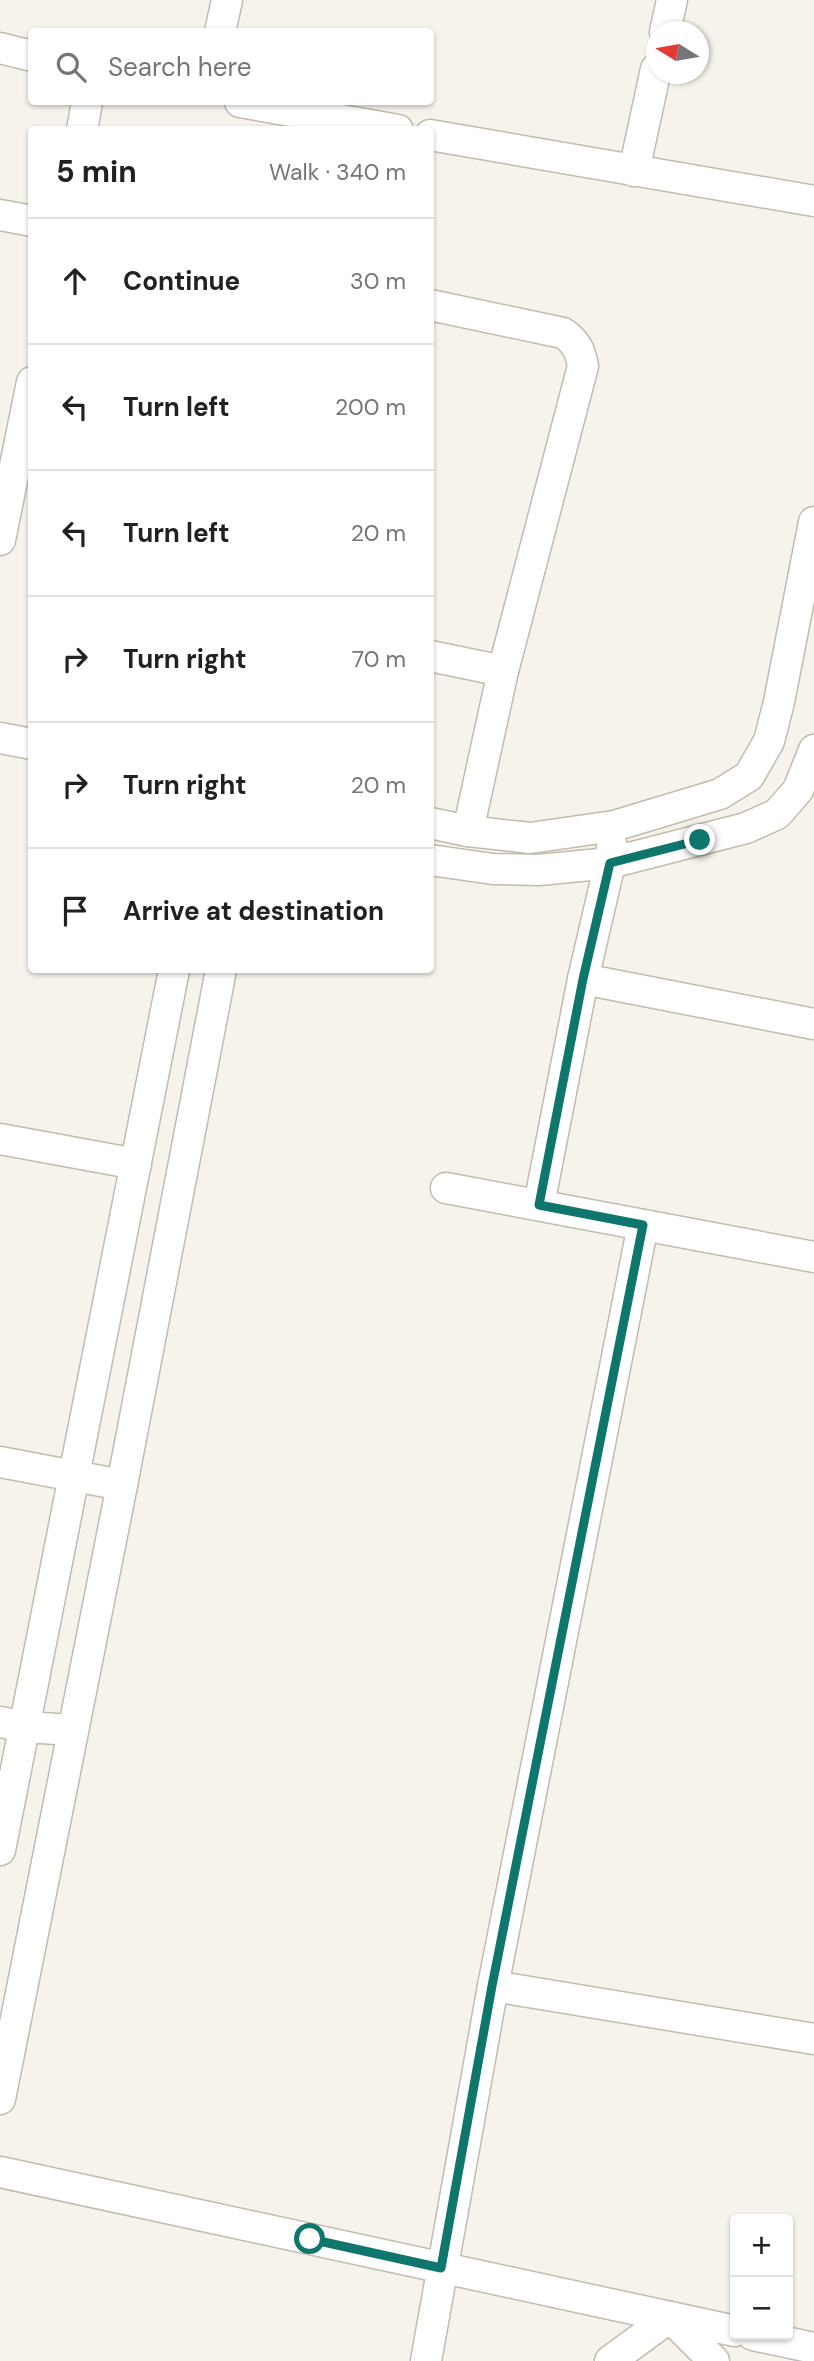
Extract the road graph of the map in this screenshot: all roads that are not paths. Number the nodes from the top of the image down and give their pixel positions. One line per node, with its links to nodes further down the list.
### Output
1 (227, 0): 4 (street)
2 (672, 0): 3 (street)
3 (667, 21)
4 (221, 28)
5 (0, 48): 6 (street)
6 (28, 55)
7 (653, 84): 13 (street)
8 (86, 105): 10 (street)
9 (257, 105): 11 (street)
10 (83, 126)
11 (375, 126)
12 (434, 136): 13 (street)
13 (634, 171): 14 (street)
14 (814, 201)
15 (0, 215): 16 (street)
16 (28, 219)
17 (434, 305): 22 (street)
18 (28, 402): 20 (street)
19 (814, 522): 27 (street)
20 (0, 540)
21 (434, 657): 22 (street)
22 (503, 671): 28 (street)
23 (0, 738): 24 (street)
24 (28, 743)
25 (814, 750): 30 (street)
26 (434, 824): 28 (street)
27 (614, 826): 28 (street); 30 (street)
28 (468, 831)
29 (434, 861): 30 (street)
30 (610, 863): 33 (street)
31 (173, 973): 36 (street)
32 (220, 973): 43 (street)
33 (583, 979): 34 (street); 38 (street)
34 (814, 1024)
35 (0, 1139): 36 (street)
36 (136, 1164): 42 (street)
37 (446, 1188): 38 (street)
38 (539, 1205): 39 (street)
39 (643, 1225): 40 (street); 47 (street)
40 (814, 1257)
41 (0, 1462): 42 (street)
42 (74, 1476): 43 (street); 44 (street)
43 (122, 1485): 45 (street)
44 (12, 1724): 45 (street); 46 (street)
45 (74, 1730): 49 (street)
46 (0, 1850)
47 (492, 1986): 48 (street); 51 (street)
48 (814, 2039)
49 (0, 2099)
50 (0, 2172): 51 (street)
51 (441, 2268): 52 (street); 56 (street)
52 (670, 2317): 53 (street); 57 (street); 58 (street)
53 (730, 2330)
54 (776, 2340): 55 (street)
55 (814, 2348)
56 (426, 2361)
57 (610, 2361)
58 (714, 2361)

